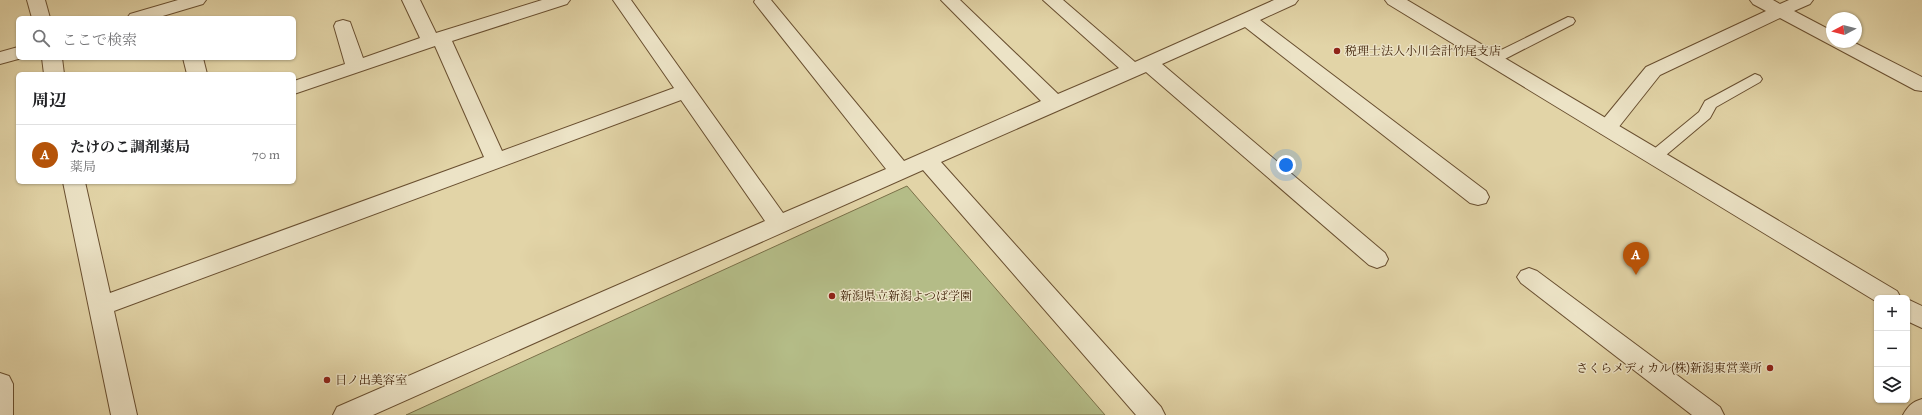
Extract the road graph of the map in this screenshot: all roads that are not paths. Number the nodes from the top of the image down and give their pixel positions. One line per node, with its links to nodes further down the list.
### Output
1 (36, 0): 15 (street)
2 (197, 0): 14 (street)
3 (411, 0): 21 (street)
4 (561, 0): 21 (street)
5 (622, 0): 35 (street)
6 (950, 0): 36 (street)
7 (1052, 0): 28 (street)
8 (1289, 0): 17 (street)
9 (1394, 0): 27 (street)
10 (1759, 0): 13 (street)
11 (1804, 0): 13 (street)
12 (763, 2): 41 (street)
13 (1778, 11): 20 (street); 37 (street)
14 (180, 12): 16 (street)
15 (41, 16)
16 (151, 16)
17 (1246, 18): 28 (street); 43 (street)
18 (1568, 22): 27 (lane)
19 (343, 26): 29 (street)
20 (1826, 36)
21 (436, 40): 29 (street); 40 (street)
22 (1850, 48): 33 (street)
23 (16, 54): 24 (street)
24 (0, 58)
25 (52, 60): 30 (street)
26 (193, 60): 31 (street)
27 (1492, 60): 37 (street)
28 (1140, 66): 36 (street); 45 (street)
29 (356, 67): 34 (street)
30 (54, 72)
31 (196, 72)
32 (1755, 79): 38 (lane)
33 (1922, 85)
34 (296, 87)
35 (685, 91): 40 (street); 44 (street)
36 (1055, 103): 39 (street)
37 (1607, 128): 38 (street)
38 (1654, 157): 47 (street)
39 (927, 160): 41 (street); 56 (street)
40 (496, 161): 48 (street)
41 (900, 171): 44 (street)
42 (74, 184): 48 (street)
43 (1478, 197)
44 (779, 224): 55 (street)
45 (1378, 259)
46 (1529, 277): 57 (street)
47 (1884, 295)
48 (102, 306): 54 (street)
49 (1910, 311): 50 (street)
50 (1922, 318)
51 (0, 384): 53 (street)
52 (1922, 410): 58 (street)
53 (0, 415)
54 (124, 415)
55 (346, 415)
56 (1152, 415)
57 (1711, 415)
58 (1916, 415)

